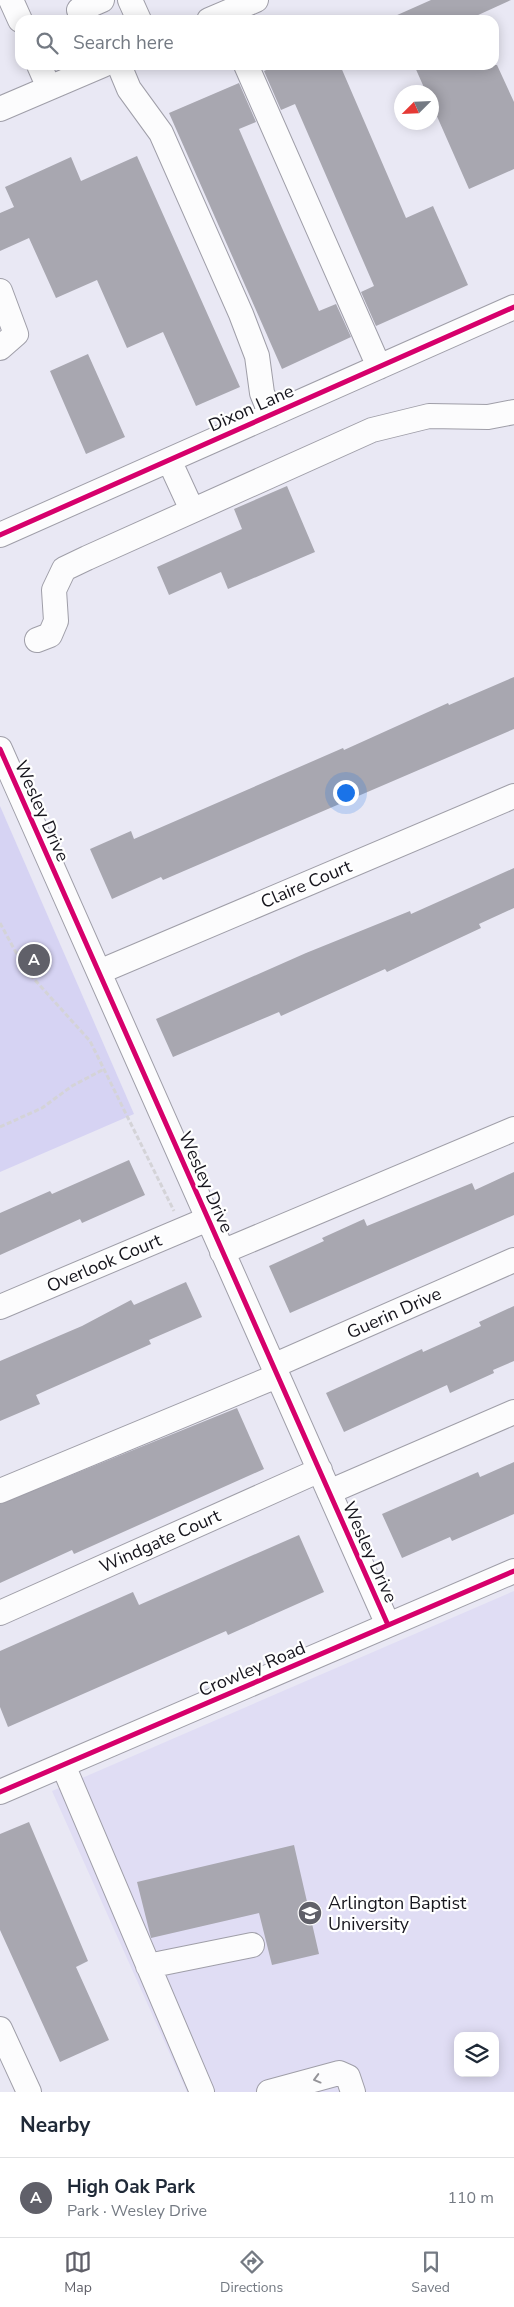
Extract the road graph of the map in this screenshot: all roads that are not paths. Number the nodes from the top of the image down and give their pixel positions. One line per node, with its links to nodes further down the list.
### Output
1 (11, 0): 7 (street)
2 (102, 0): 5 (street)
3 (130, 0): 8 (street)
4 (256, 0): 6 (street)
5 (79, 10)
6 (219, 14)
7 (18, 15)
8 (137, 15)
9 (41, 70): 13 (street)
10 (91, 70): 13 (street)
11 (121, 70): 20 (street)
12 (248, 70): 18 (street)
13 (49, 88): 14 (street)
14 (0, 109)
15 (0, 291): 17 (street)
16 (514, 307): 18 (street, Dixon Lane)
17 (0, 348)
18 (379, 367): 20 (street, Dixon Lane)
19 (514, 412): 22 (street)
20 (271, 415): 21 (street, Dixon Lane)
21 (169, 460): 22 (street); 23 (street, Dixon Lane)
22 (192, 510): 24 (street)
23 (0, 535)
24 (37, 640)
25 (0, 749): 27 (street, Wesley Drive)
26 (514, 796): 27 (street, Claire Court)
27 (99, 972): 29 (street, Wesley Drive)
28 (514, 1129): 30 (street)
29 (208, 1219): 30 (street, Wesley Drive); 32 (street, Overlook Court)
30 (222, 1252): 33 (street, Wesley Drive)
31 (514, 1260): 33 (street, Guerin Drive)
32 (0, 1307)
33 (275, 1371): 35 (street, Wesley Drive); 36 (street, Guerin Drive)
34 (514, 1412): 37 (street)
35 (320, 1470): 37 (street, Wesley Drive); 39 (street, Windgate Court)
36 (0, 1492)
37 (329, 1492): 40 (street, Wesley Drive)
38 (514, 1571): 40 (street, Crowley Road)
39 (0, 1613)
40 (388, 1625): 41 (street, Crowley Road)
41 (63, 1765): 42 (street, Crowley Road); 44 (street)
42 (0, 1792)
43 (252, 1945): 44 (street)
44 (148, 1966): 47 (street)
45 (3, 2043): 46 (street)
46 (29, 2092)
47 (202, 2092)
48 (269, 2092): 49 (street, one-way to 48)
49 (353, 2092)

